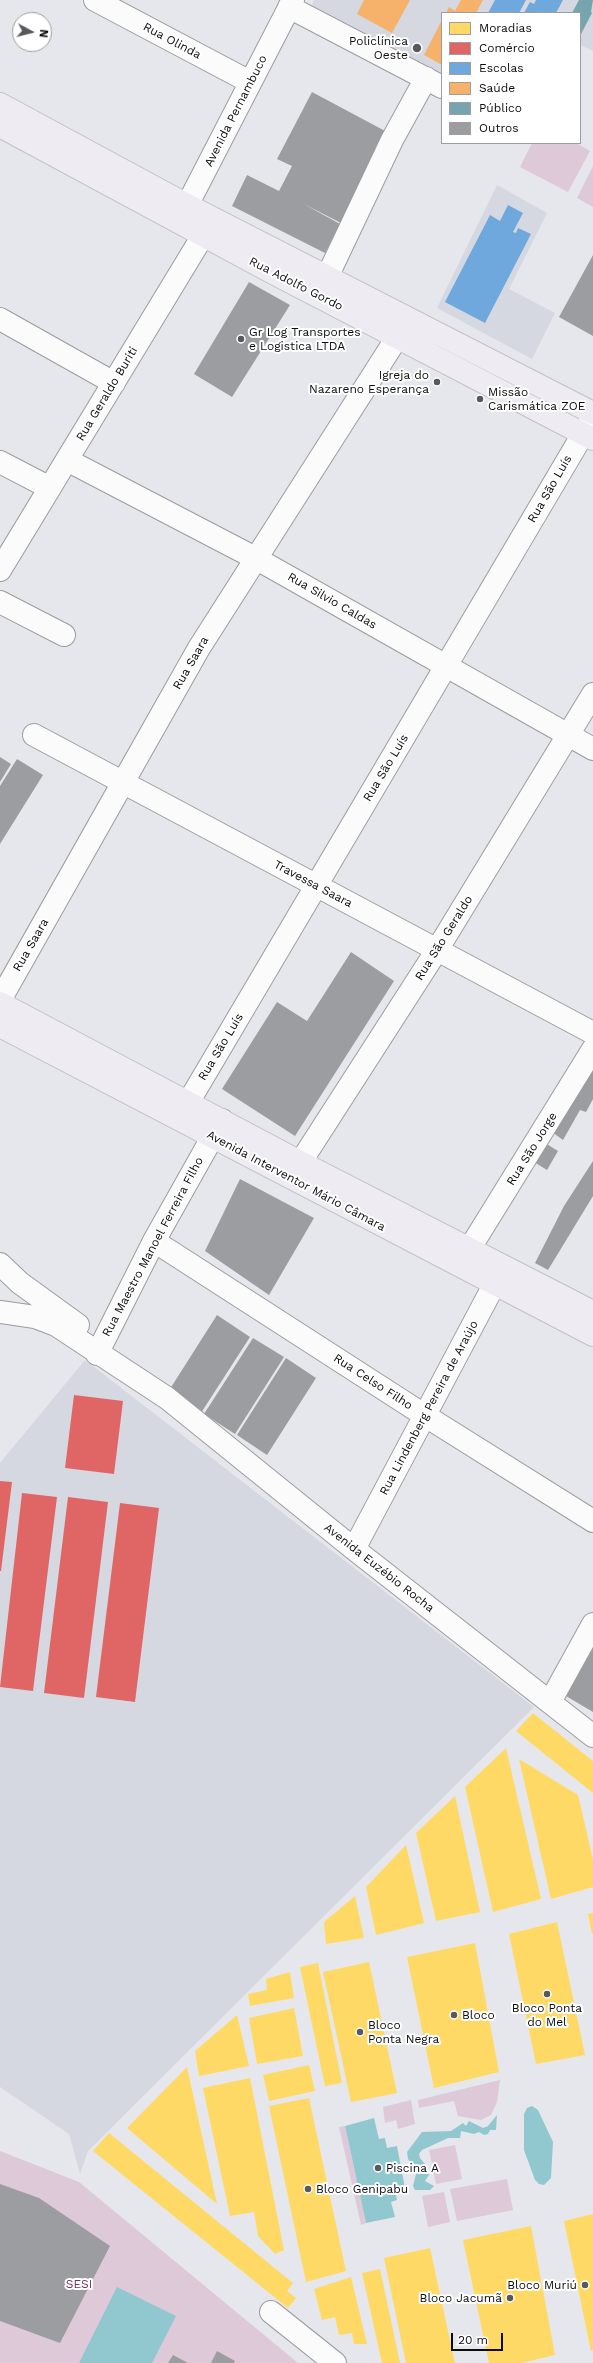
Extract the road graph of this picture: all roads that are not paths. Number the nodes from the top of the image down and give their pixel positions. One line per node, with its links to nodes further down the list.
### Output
1 (95, 0): 3 (street, Rua Olinda)
2 (291, 4): 3 (street, Avenida Pernambuco); 4 (street)
3 (250, 82): 7 (street, Avenida Pernambuco)
4 (434, 83): 11 (street)
5 (0, 104): 7 (main road, Rua Adolfo Gordo)
6 (0, 126): 7 (main road, Rua Adolfo Gordo)
7 (183, 214): 8 (main road, Rua Adolfo Gordo)
8 (208, 227): 9 (main road, Rua Adolfo Gordo); 10 (main road, Rua Adolfo Gordo); 14 (street, Rua Geraldo Buriti)
9 (287, 255): 10 (main road); 11 (main road, Rua Adolfo Gordo)
10 (275, 274): 13 (main road, Rua Adolfo Gordo)
11 (328, 275): 15 (main road, Rua Adolfo Gordo)
12 (0, 320): 14 (street)
13 (398, 336): 16 (main road, Rua Adolfo Gordo); 20 (street, Rua Saara)
14 (114, 383): 17 (street, Rua Geraldo Buriti)
15 (593, 413)
16 (590, 430): 24 (street, Rua São Luís)
17 (67, 460): 19 (street, Rua Geraldo Buriti); 20 (street, Rua Silvio Caldas)
18 (0, 462): 19 (street)
19 (50, 488): 21 (street, Rua Geraldo Buriti)
20 (257, 559): 24 (street, Rua Silvio Caldas); 29 (street, Rua Saara)
21 (0, 570)
22 (0, 602): 23 (street)
23 (64, 635)
24 (446, 666): 26 (street, Rua Silvio Caldas); 30 (street, Rua São Luís)
25 (593, 694): 26 (street, Rua São Geraldo)
26 (568, 735): 28 (street, Rua Silvio Caldas); 31 (street, Rua São Geraldo)
27 (34, 736): 29 (street, Travessa Saara)
28 (593, 749)
29 (124, 783): 30 (street, Travessa Saara); 32 (street, Rua Saara)
30 (316, 886): 31 (street, Travessa Saara); 37 (street, Rua São Luís)
31 (437, 950): 35 (street, Travessa Saara); 39 (street, Rua São Geraldo)
32 (0, 1000)
33 (0, 1003): 37 (main road, Avenida Interventor Mário Câmara)
34 (0, 1026): 37 (main road, Avenida Interventor Mário Câmara)
35 (593, 1033)
36 (593, 1049): 41 (street, Rua São Jorge)
37 (183, 1111): 38 (main road, Avenida Interventor Mário Câmara)
38 (217, 1128): 39 (main road, Avenida Interventor Mário Câmara); 40 (street, Rua Maestro Manoel Ferreira Filho)
39 (295, 1170): 41 (main road, Avenida Interventor Mário Câmara); 43 (main road, Avenida Interventor Mário Câmara)
40 (154, 1241): 48 (street, Rua Maestro Manoel Ferreira Filho); 49 (street, Rua Celso Filho)
41 (470, 1248): 43 (main road, Avenida Interventor Mário Câmara)
42 (0, 1264): 44 (street, Avenida Euzébio Rocha)
43 (500, 1275): 46 (main road, Avenida Interventor Mário Câmara); 47 (main road, Avenida Interventor Mário Câmara); 49 (street, Rua Lindenberg Pereira de Araújo)
44 (10, 1282): 48 (street, Avenida Euzébio Rocha)
45 (0, 1312): 48 (street, Avenida Euzébio Rocha)
46 (593, 1312)
47 (593, 1335)
48 (100, 1348): 51 (street, Avenida Euzébio Rocha)
49 (424, 1415): 50 (street, Rua Celso Filho); 51 (street, Rua Lindenberg Pereira de Araújo)
50 (593, 1521)
51 (354, 1550): 53 (street, Avenida Euzébio Rocha)
52 (593, 1624): 53 (street)
53 (550, 1702): 54 (street, Avenida Euzébio Rocha)
54 (593, 1736)
55 (271, 2312): 56 (street)
56 (335, 2363)

